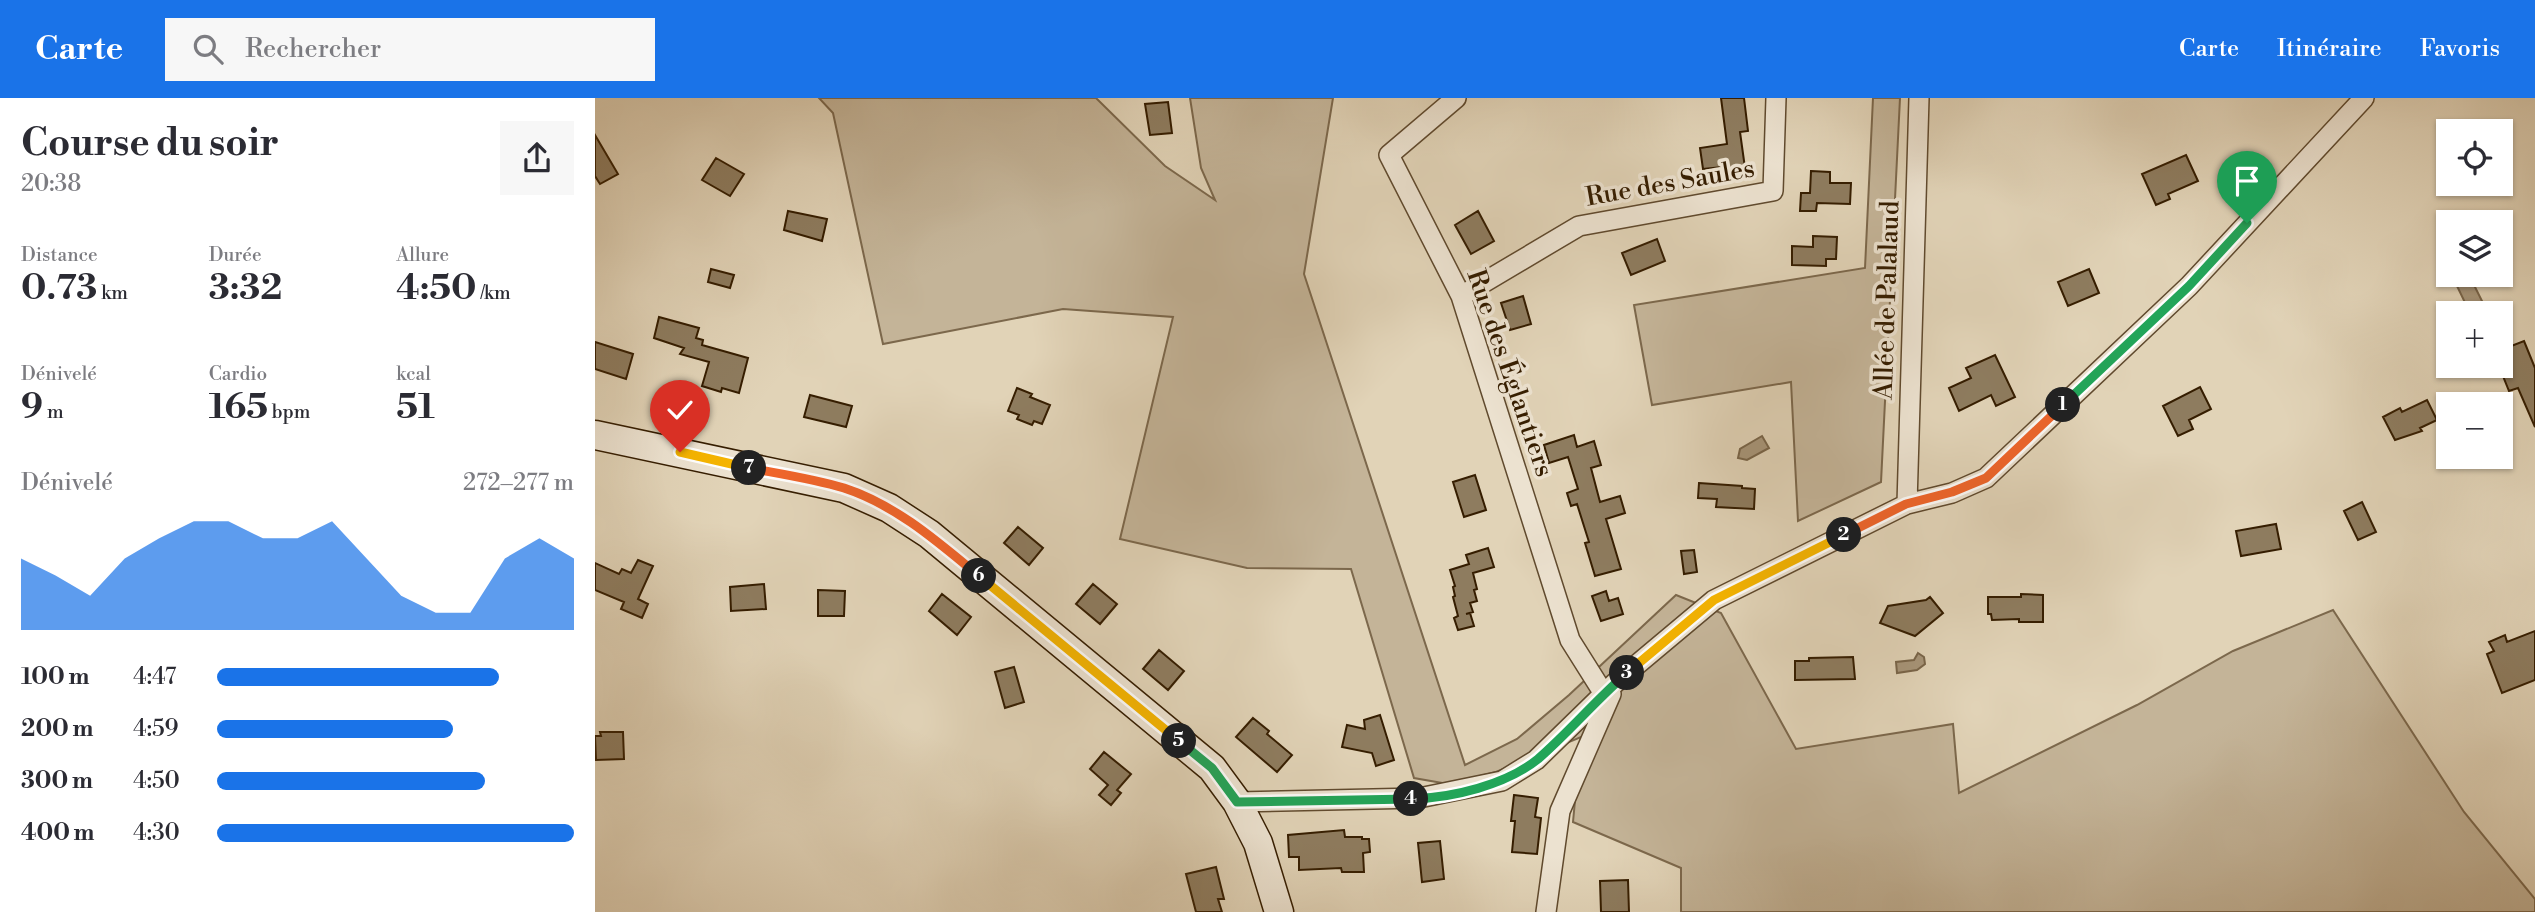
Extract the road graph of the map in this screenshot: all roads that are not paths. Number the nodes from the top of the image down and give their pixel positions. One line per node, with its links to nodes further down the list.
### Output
1 (1456, 98): 5 (street, Rue des Églantiers)
2 (1776, 98): 5 (street, Rue des Saules)
3 (1919, 98): 7 (street, Allée de Palalaud)
4 (2364, 98): 7 (street)
5 (1461, 296): 8 (street, Rue des Églantiers)
6 (595, 435): 9 (street)
7 (1906, 504): 8 (street)
8 (1610, 688): 9 (street); 11 (street)
9 (1237, 802): 10 (street)
10 (1279, 912)
11 (1546, 912)

